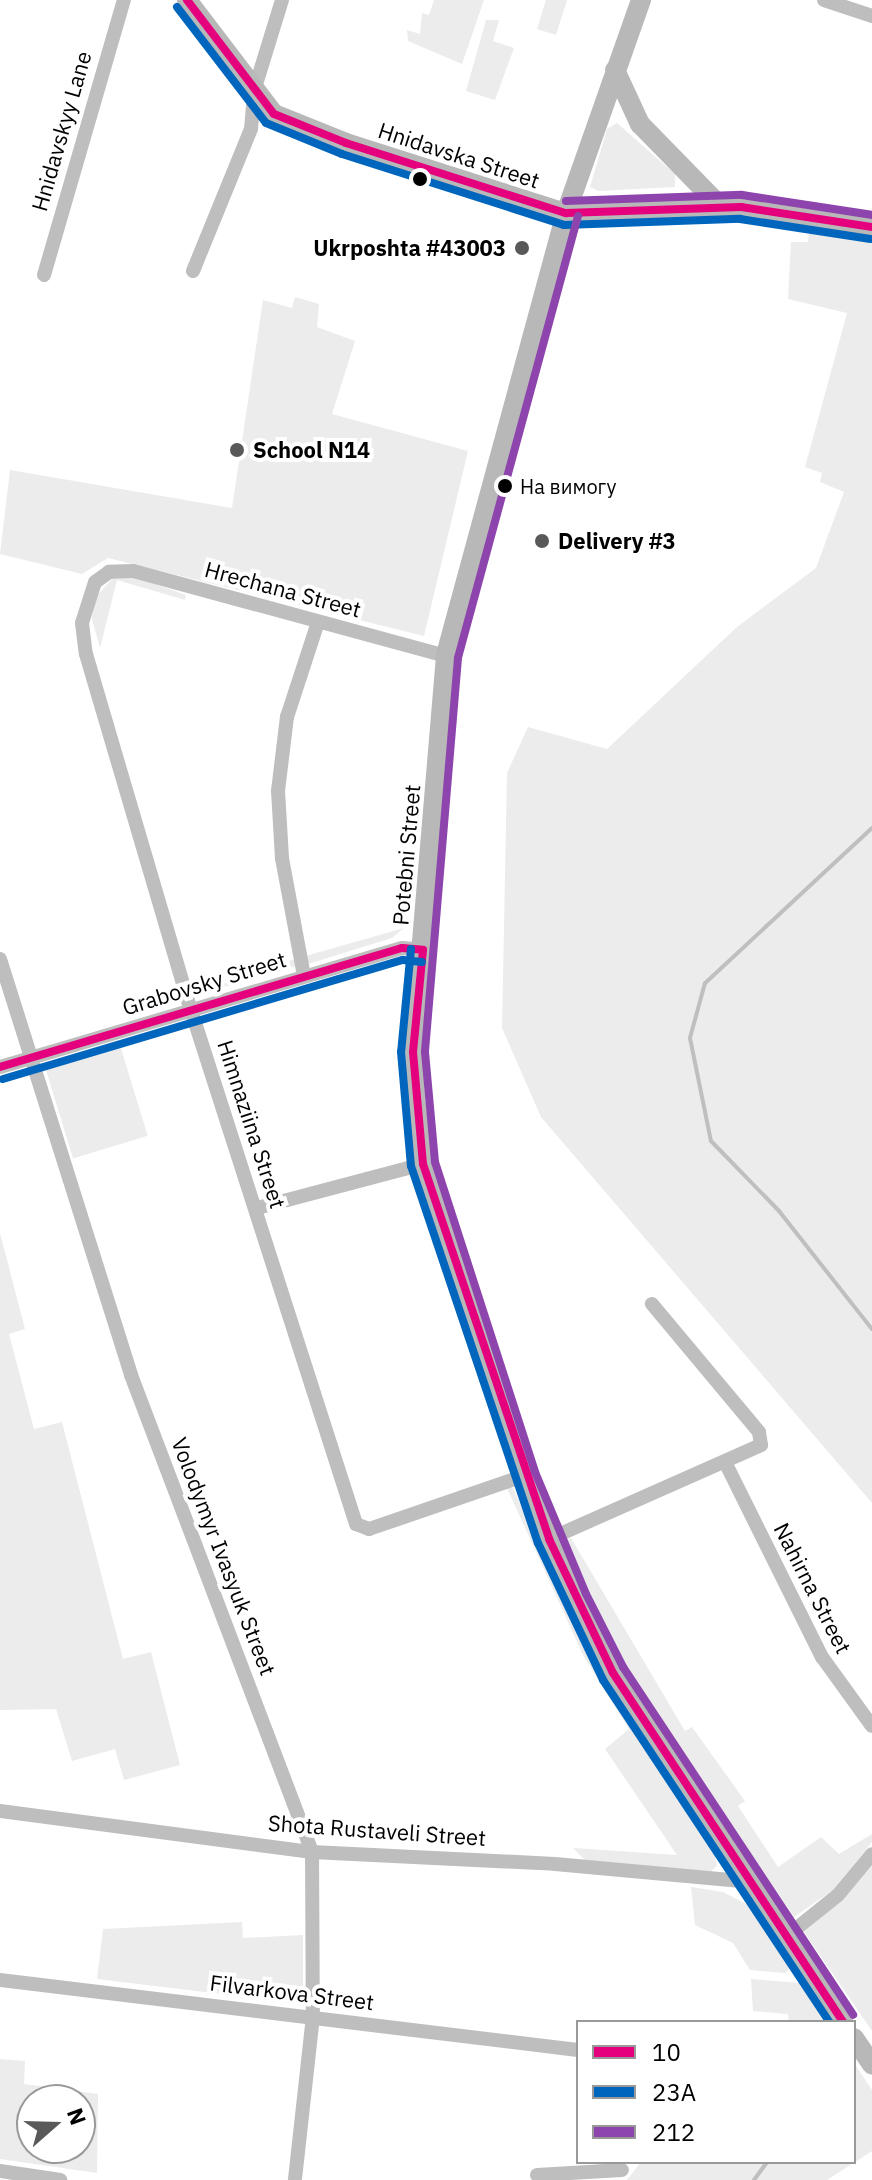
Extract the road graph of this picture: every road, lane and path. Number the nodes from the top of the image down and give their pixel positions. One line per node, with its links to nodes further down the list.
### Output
1 (124, 0): 13 (street, Hnidavskyy Lane)
2 (187, 0): 8 (street, Hnidavska Street)
3 (282, 0): 8 (street)
4 (641, 0): 7 (street, Potebni Street)
5 (824, 0): 6 (street)
6 (872, 16)
7 (615, 70): 9 (street); 10 (street, Potebni Street)
8 (254, 91): 10 (street, Hnidavska Street); 12 (street)
9 (721, 207): 10 (street, Hnidavska Street); 11 (street, Hnidavska Street)
10 (566, 213): 16 (street, Potebni Street)
11 (872, 227)
12 (193, 271)
13 (44, 275)
14 (109, 572): 15 (street, Hrechana Street); 20 (street, Himnaziina Street)
15 (318, 622): 16 (street, Hrechana Street); 19 (street)
16 (446, 656): 17 (street, Potebni Street)
17 (423, 950): 19 (street, Grabovsky Street); 23 (street, Potebni Street)
18 (0, 959): 21 (street, Volodymyr Ivasyuk Street)
19 (304, 976): 20 (street, Grabovsky Street)
20 (191, 1010): 21 (street, Grabovsky Street); 24 (street, Himnaziina Street)
21 (31, 1057): 22 (street, Grabovsky Street); 31 (street, Volodymyr Ivasyuk Street)
22 (0, 1067)
23 (423, 1164): 24 (street); 27 (street, Potebni Street)
24 (257, 1208): 27 (street, Himnaziina Street)
25 (652, 1304): 26 (street)
26 (726, 1464): 28 (street); 29 (street, Nahirna Street)
27 (524, 1476): 28 (street, Potebni Street)
28 (549, 1539): 33 (street, Potebni Street)
29 (872, 1726)
30 (0, 1811): 31 (street, Shota Rustaveli Street)
31 (312, 1852): 33 (street, Shota Rustaveli Street); 36 (street, Volodymyr Ivasyuk Street)
32 (872, 1854): 34 (street)
33 (752, 1882): 34 (street, Potebni Street)
34 (787, 1936): 37 (street, Potebni Street)
35 (0, 1980): 36 (street, Filvarkova Street)
36 (313, 2016): 39 (street, Filvarkova Street); 45 (street, Volodymyr Ivasyuk Street)
37 (842, 2020)
38 (856, 2040): 40 (street, Potebni Street)
39 (576, 2050)
40 (871, 2063)
41 (0, 2171): 44 (street)
42 (623, 2171): 43 (street)
43 (537, 2175)
44 (60, 2180)
45 (295, 2180)

